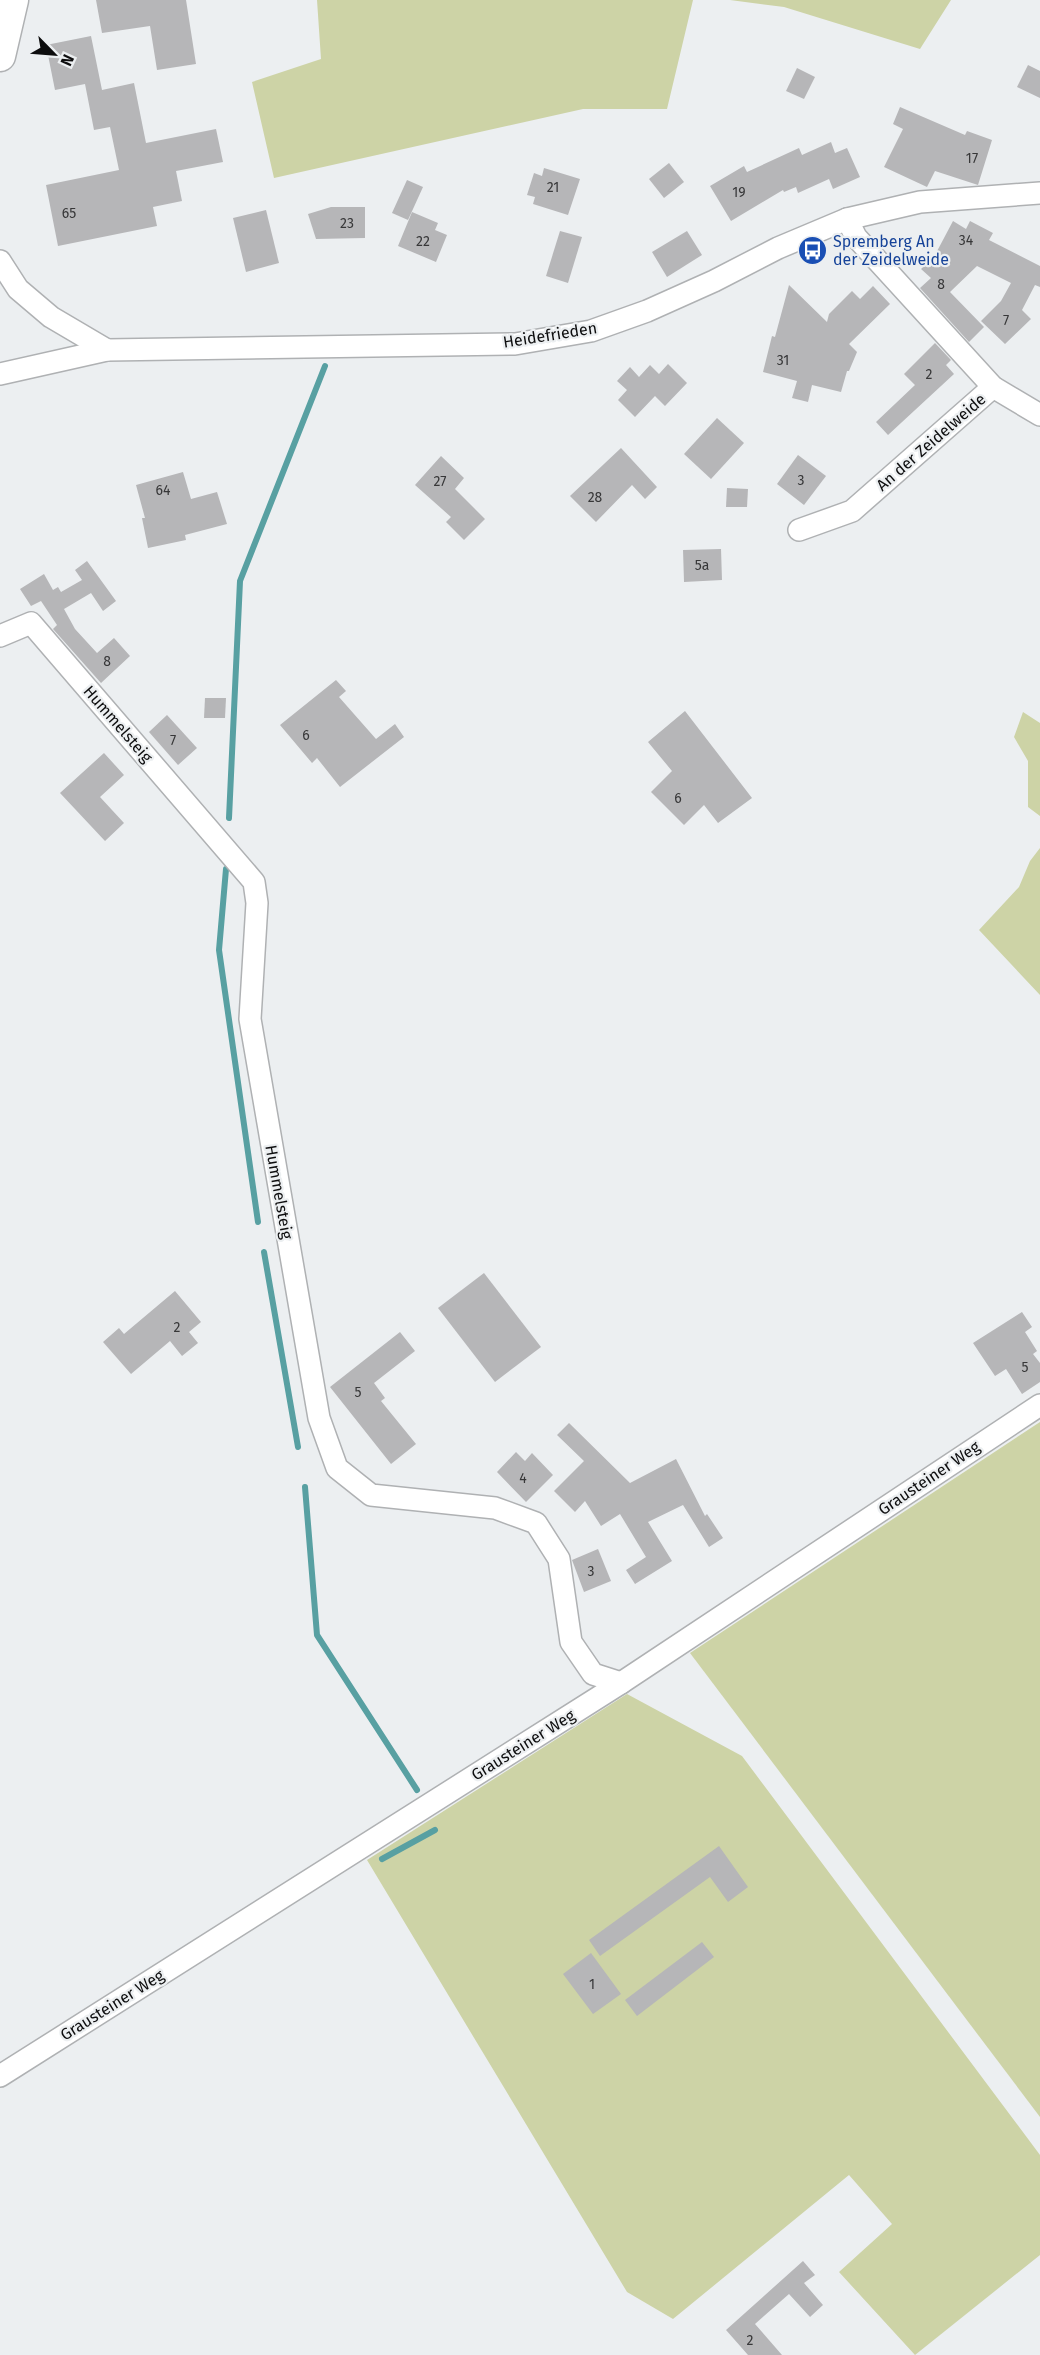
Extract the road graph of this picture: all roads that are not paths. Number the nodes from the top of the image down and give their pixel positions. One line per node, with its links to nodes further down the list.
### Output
1 (13, 0): 2 (main road)
2 (0, 56)
3 (1040, 193): 4 (street, Heidefrieden)
4 (847, 219): 6 (street, Heidefrieden); 8 (street, An der Zeidelweide)
5 (0, 261): 6 (street)
6 (107, 350): 7 (street, Heidefrieden)
7 (0, 374)
8 (993, 387): 9 (street); 10 (street, An der Zeidelweide)
9 (1040, 415)
10 (799, 530)
11 (0, 636): 13 (street, Hummelsteig)
12 (1040, 1405): 13 (street, Grausteiner Weg)
13 (621, 1683): 14 (street, Grausteiner Weg)
14 (0, 2076)

